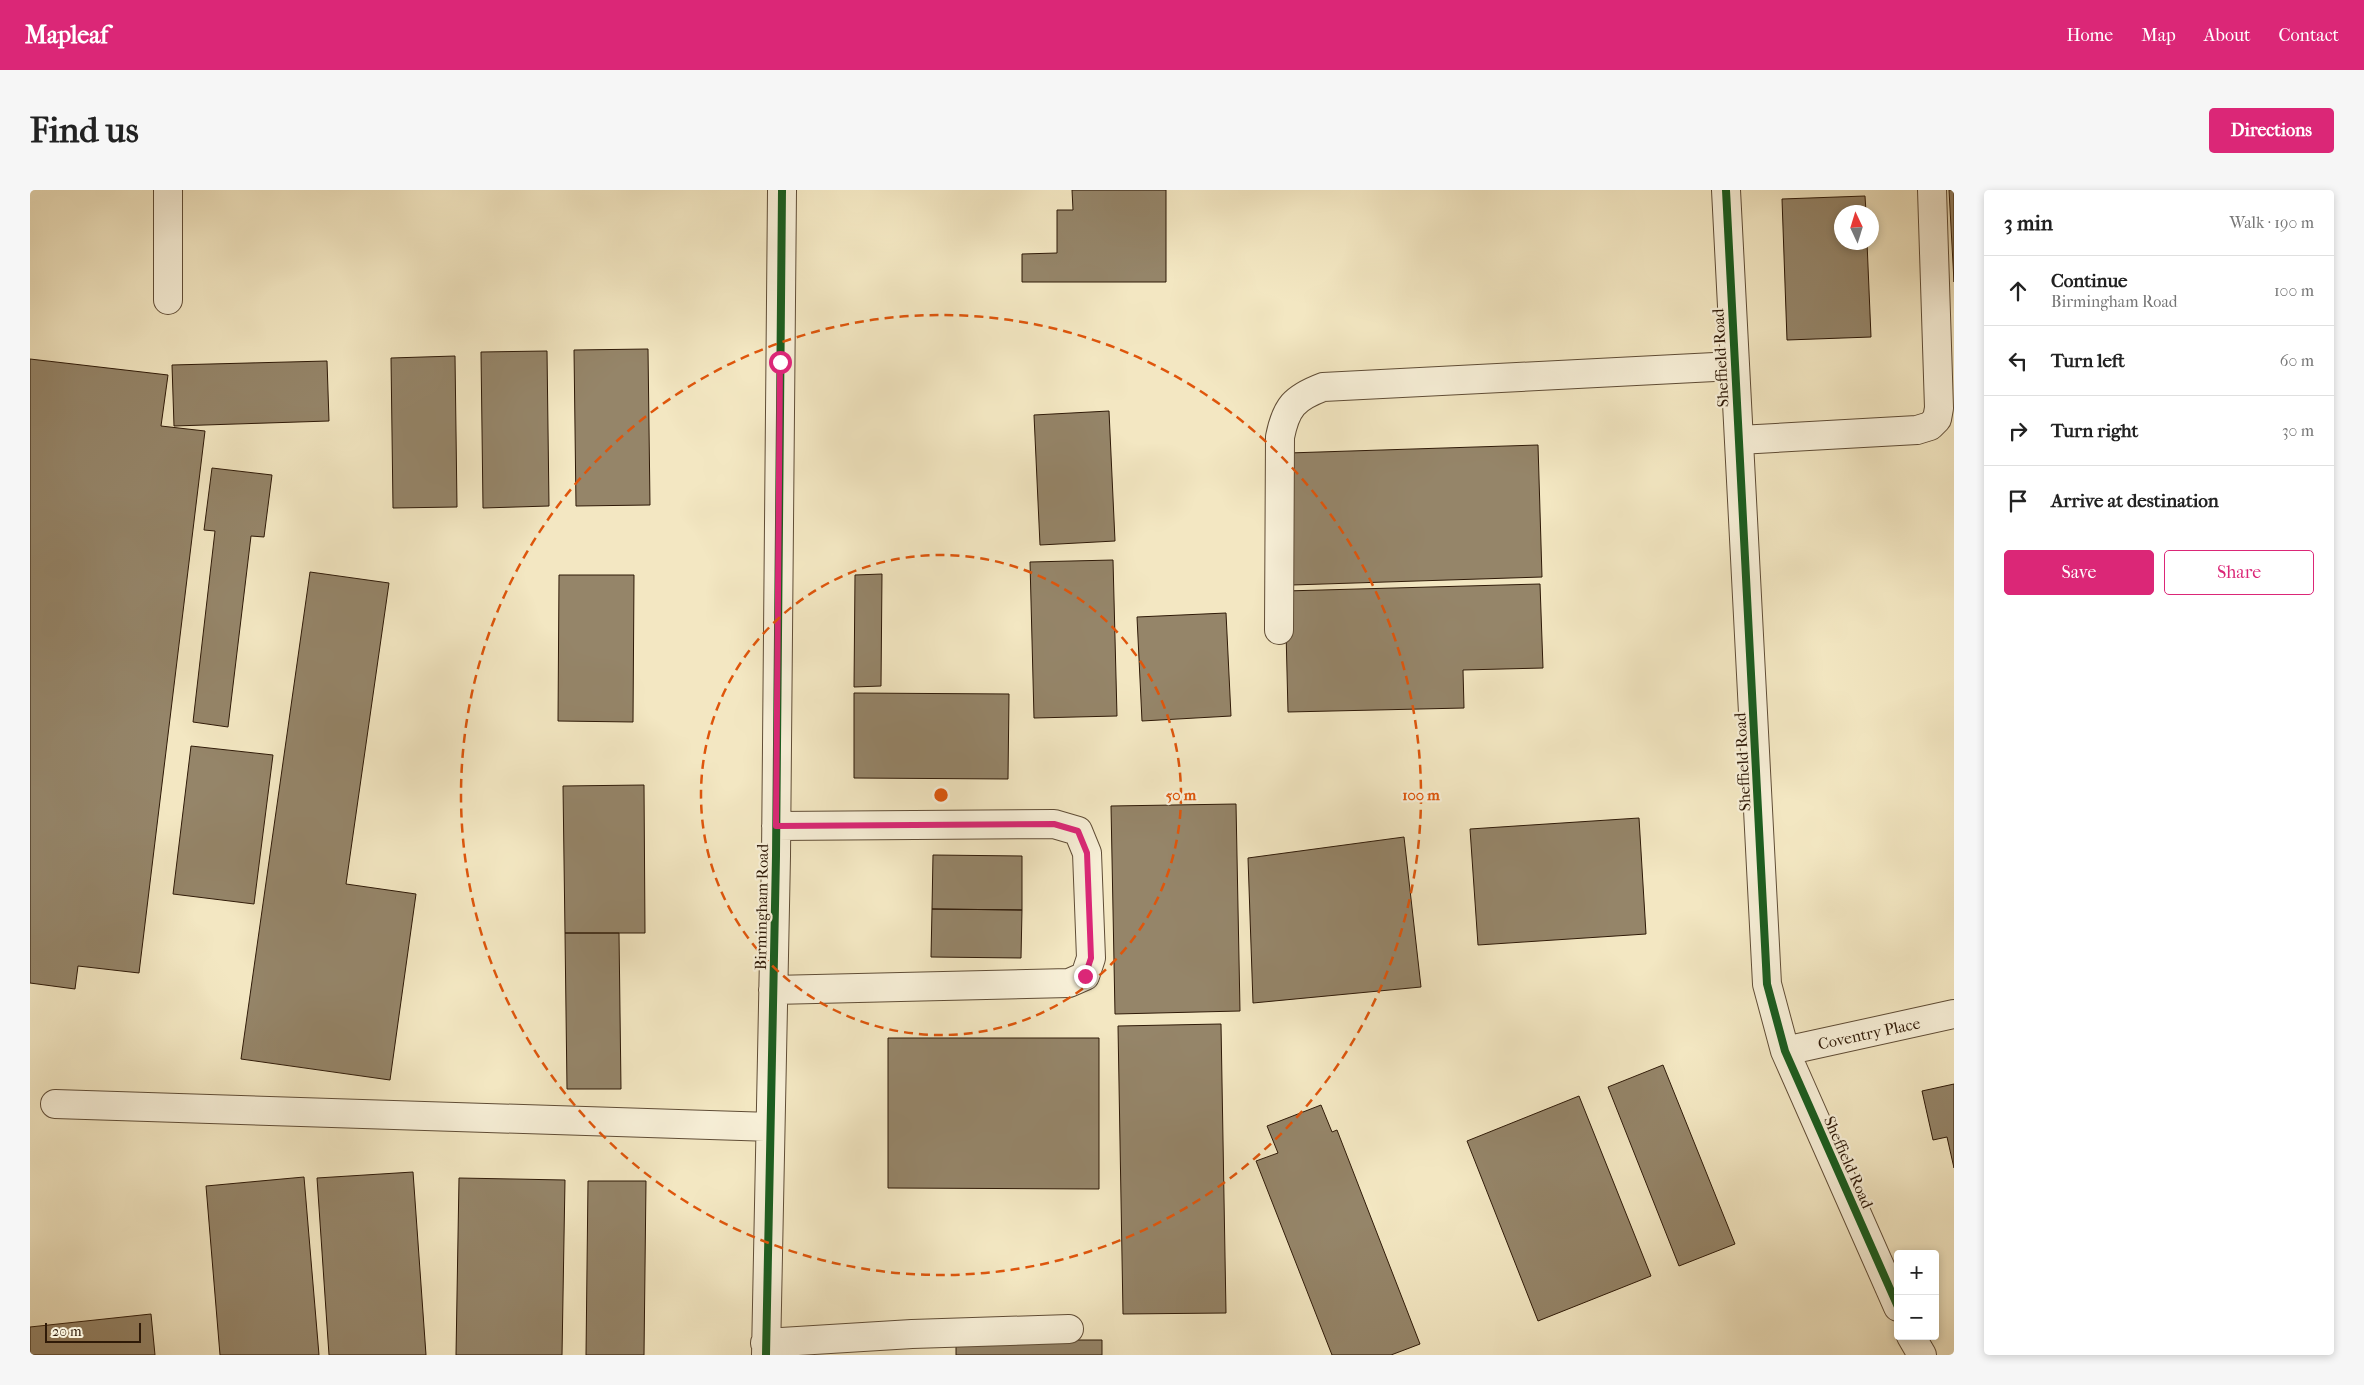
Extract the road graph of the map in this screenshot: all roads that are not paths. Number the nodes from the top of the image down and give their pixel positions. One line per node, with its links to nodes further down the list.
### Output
1 (168, 190): 5 (street)
2 (782, 190): 9 (street, Birmingham Road)
3 (1726, 190): 6 (street, Sheffield Road)
4 (1932, 190): 7 (street)
5 (168, 300)
6 (1734, 366): 7 (street, Sheffield Road); 8 (street)
7 (1738, 440): 12 (street, Sheffield Road)
8 (1279, 630)
9 (776, 826): 10 (street, Birmingham Road); 10 (street)
10 (773, 990): 14 (street, Birmingham Road)
11 (1954, 1014): 12 (street, Coventry Place)
12 (1785, 1051): 15 (street, Sheffield Road)
13 (55, 1104): 14 (street)
14 (770, 1127): 19 (street, Birmingham Road)
15 (1894, 1298)
16 (1069, 1329): 18 (street)
17 (1913, 1340): 20 (street)
18 (878, 1345): 19 (street)
19 (765, 1349)
20 (1922, 1355)

